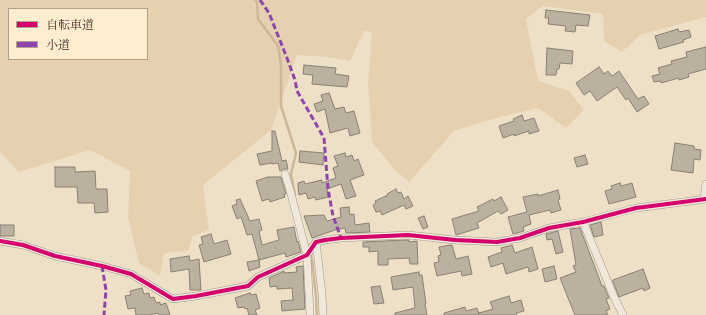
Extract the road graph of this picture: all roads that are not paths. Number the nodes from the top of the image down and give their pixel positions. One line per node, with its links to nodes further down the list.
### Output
1 (285, 174): 7 (street)
2 (706, 184): 3 (street)
3 (705, 199): 4 (street)
4 (583, 222): 6 (street); 10 (street)
5 (0, 241): 7 (street)
6 (316, 242): 7 (street); 9 (street)
7 (307, 255): 8 (street)
8 (310, 315)
9 (323, 315)
10 (623, 315)

